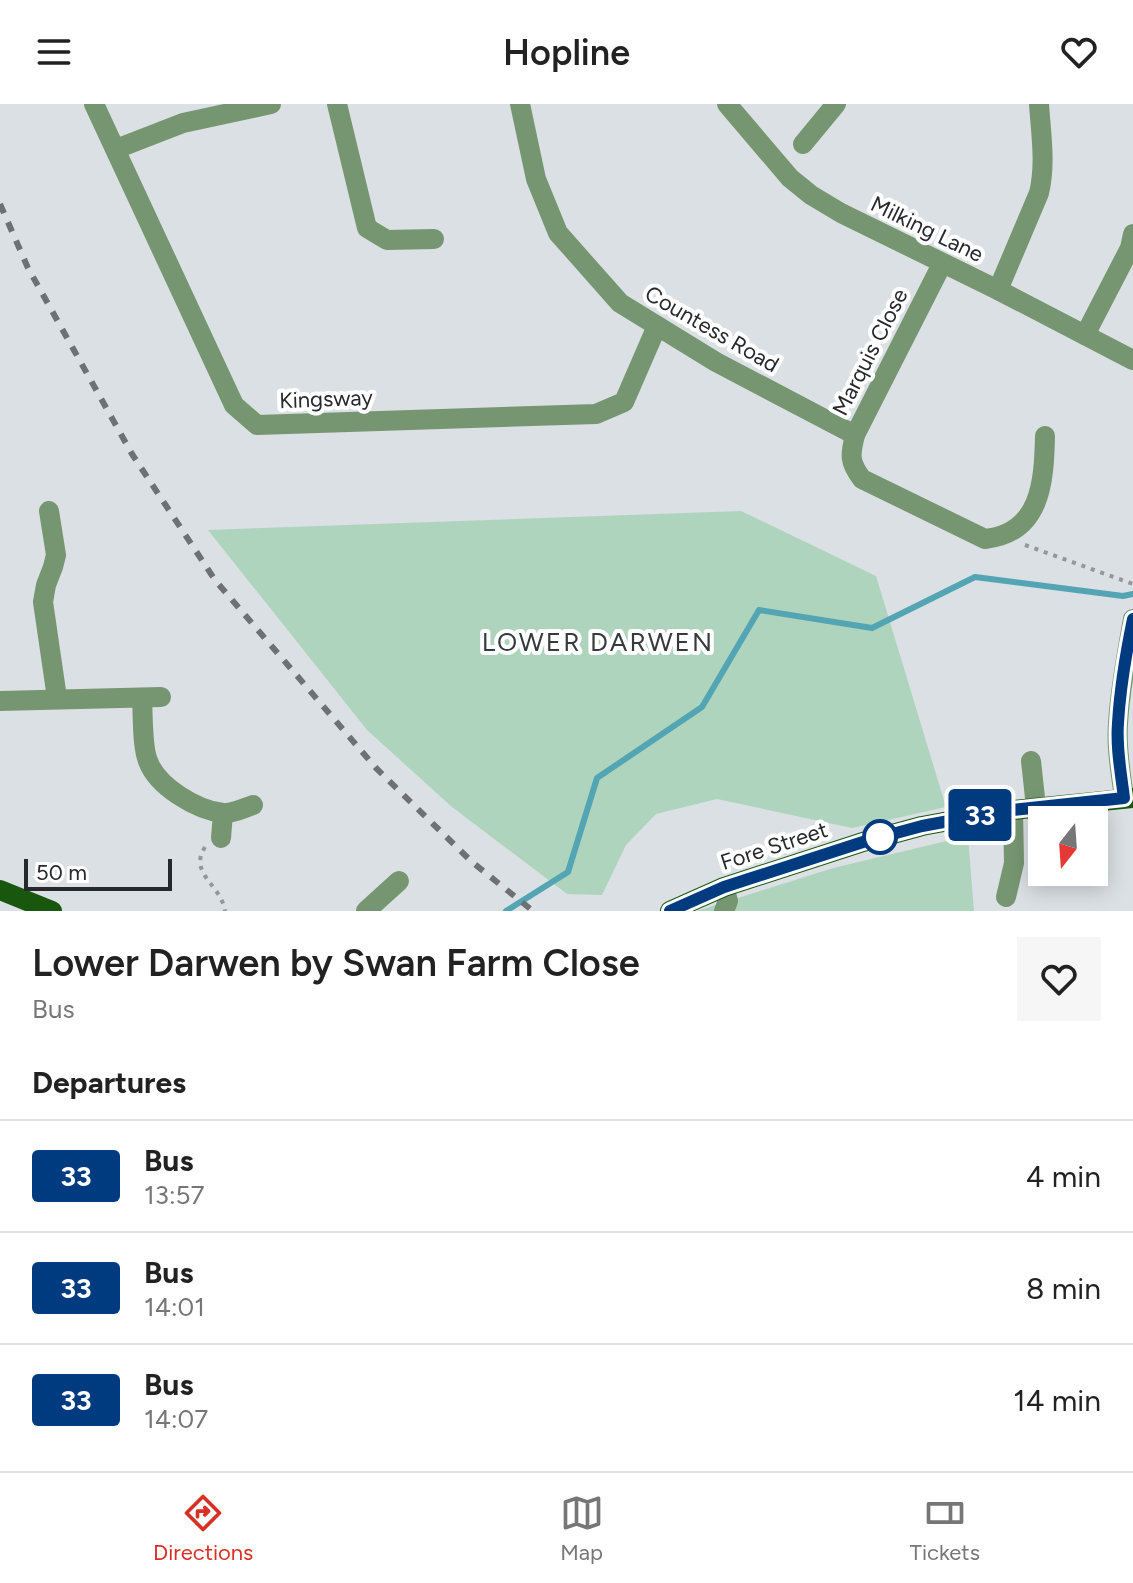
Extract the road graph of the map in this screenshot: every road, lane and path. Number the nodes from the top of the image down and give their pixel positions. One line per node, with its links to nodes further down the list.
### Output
1 (94, 104): 9 (street, Kingsway)
2 (271, 104): 9 (street)
3 (337, 104): 11 (street)
4 (520, 104): 14 (street, Countess Road)
5 (727, 104): 12 (street, Milking Lane)
6 (836, 104): 8 (street)
7 (1039, 104): 13 (street)
8 (803, 144)
9 (116, 149): 14 (street, Kingsway)
10 (1133, 234): 15 (street)
11 (434, 239)
12 (942, 264): 13 (street, Milking Lane); 17 (street, Marquis Close)
13 (998, 290): 15 (street, Milking Lane)
14 (657, 326): 17 (street, Countess Road)
15 (1085, 335): 16 (street, Milking Lane)
16 (1133, 360)
17 (855, 435): 20 (street, Marquis Close)
18 (1045, 436): 20 (street)
19 (49, 511): 23 (street)
20 (1010, 533): 21 (path)
21 (1133, 584)
22 (1133, 619): 26 (street)
23 (57, 698): 24 (street); 32 (street)
24 (0, 701)
25 (1031, 761): 28 (street)
26 (1128, 798): 29 (main road, Fore Street)
27 (253, 805): 32 (street)
28 (1036, 806)
29 (1046, 806)
30 (1028, 808): 31 (main road, Fore Street)
31 (1013, 810): 35 (main road, Fore Street); 37 (street)
32 (223, 813): 33 (street)
33 (221, 838): 39 (path)
34 (399, 881): 40 (street)
35 (724, 887): 41 (main road, Fore Street); 42 (street)
36 (0, 890): 38 (main road)
37 (1006, 897)
38 (52, 911)
39 (225, 911)
40 (366, 911)
41 (670, 911)
42 (724, 911)

